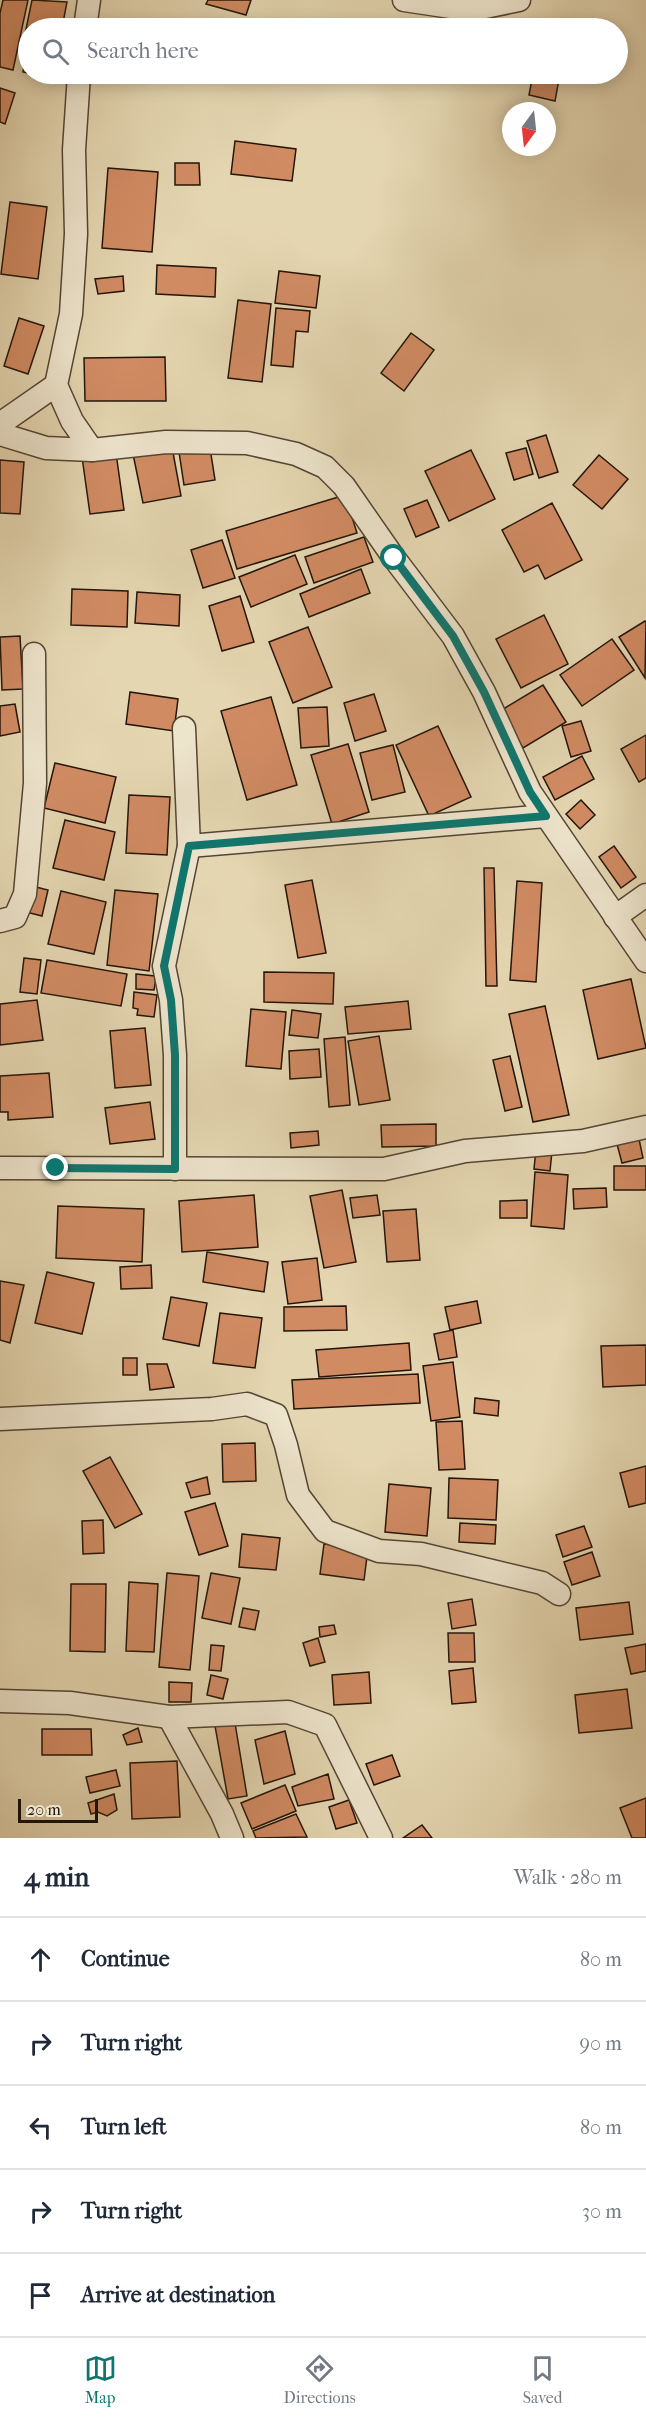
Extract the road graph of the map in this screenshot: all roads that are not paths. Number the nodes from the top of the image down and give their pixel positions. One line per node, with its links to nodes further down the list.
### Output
1 (88, 0): 4 (street)
2 (404, 0): 3 (street)
3 (519, 0)
4 (86, 18)
5 (78, 84): 6 (street)
6 (56, 385): 7 (street); 9 (street)
7 (0, 424)
8 (0, 434): 9 (street)
9 (92, 450): 12 (street)
10 (34, 654): 16 (street)
11 (184, 728): 13 (street)
12 (546, 816): 13 (street); 15 (street)
13 (189, 846): 20 (street)
14 (646, 895): 15 (street)
15 (615, 917): 17 (street)
16 (0, 921)
17 (646, 961)
18 (646, 1127): 20 (street)
19 (0, 1168): 20 (street)
20 (175, 1169)
21 (0, 1419): 22 (street)
22 (559, 1594)
23 (0, 1701): 24 (street)
24 (169, 1717): 25 (street); 26 (street)
25 (232, 1838)
26 (381, 1838)

